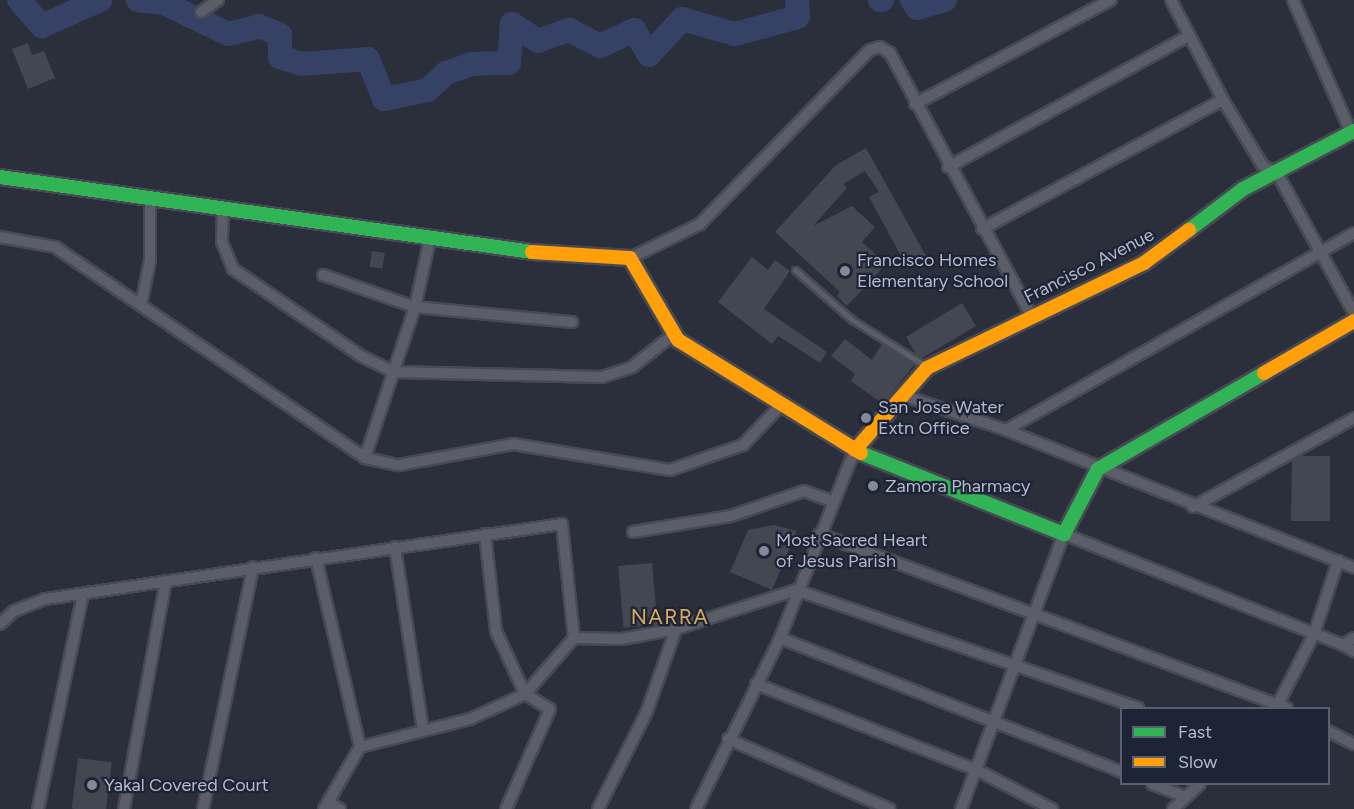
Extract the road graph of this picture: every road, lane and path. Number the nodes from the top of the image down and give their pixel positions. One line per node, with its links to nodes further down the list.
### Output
1 (218, 0): 5 (street)
2 (1111, 0): 8 (street)
3 (1172, 0): 6 (street)
4 (1293, 0): 9 (street)
5 (201, 12)
6 (1188, 36): 7 (street); 10 (street)
7 (1223, 100): 11 (street); 15 (street)
8 (915, 104): 10 (street); 20 (street)
9 (1352, 132): 11 (street, Francisco Avenue)
10 (948, 167): 15 (street)
11 (1276, 173): 19 (street); 26 (street, Francisco Avenue)
12 (0, 177): 13 (street)
13 (150, 200): 14 (street); 23 (street)
14 (223, 210): 18 (street); 31 (street)
15 (982, 228): 26 (street)
16 (1354, 233): 19 (street)
17 (0, 237): 23 (street)
18 (430, 238): 20 (street); 24 (street)
19 (1320, 252): 25 (street); 35 (street)
20 (630, 258): 29 (street)
21 (795, 270): 30 (lane)
22 (323, 275): 24 (street)
23 (141, 305): 37 (street)
24 (415, 307): 28 (street); 31 (street)
25 (1354, 313)
26 (1031, 315): 30 (street, Francisco Avenue)
27 (1354, 321): 38 (street)
28 (572, 322)
29 (674, 334): 31 (street); 33 (street)
30 (927, 368): 32 (street, Francisco Avenue)
31 (394, 372): 37 (street)
32 (905, 396): 35 (street); 36 (street, Francisco Avenue)
33 (783, 403): 36 (street); 37 (street)
34 (1354, 418): 40 (street)
35 (1006, 430): 38 (street)
36 (855, 450): 39 (street); 44 (street)
37 (365, 458)
38 (1098, 468): 40 (street); 44 (street)
39 (832, 501): 41 (street); 43 (street)
40 (1193, 507): 47 (street)
41 (633, 532)
42 (485, 534): 45 (street); 57 (street); 64 (street)
43 (819, 534): 51 (street); 53 (street)
44 (1064, 534): 53 (street); 56 (street)
45 (395, 547): 46 (street); 68 (street)
46 (316, 558): 48 (street); 72 (street)
47 (1338, 561): 49 (street); 56 (street)
48 (253, 567): 50 (street); 82 (street)
49 (1354, 568)
50 (166, 581): 52 (street); 81 (street)
51 (796, 590): 55 (street); 58 (street); 62 (street)
52 (83, 594): 54 (street); 80 (street)
53 (1035, 612): 62 (street); 66 (street)
54 (0, 624)
55 (676, 630): 57 (street); 85 (street)
56 (1314, 634): 60 (street); 66 (street)
57 (574, 638): 64 (street)
58 (780, 638): 63 (street); 67 (street)
59 (1354, 638): 60 (street)
60 (1343, 645): 61 (street)
61 (1354, 651)
62 (1015, 664): 65 (street); 67 (street)
63 (756, 684): 70 (street); 73 (street)
64 (525, 694): 68 (street); 84 (street)
65 (1135, 707)
66 (1281, 707)
67 (993, 722): 73 (street); 74 (street)
68 (423, 730): 72 (street)
69 (1330, 732): 71 (street)
70 (729, 739): 78 (street); 86 (street)
71 (1354, 744)
72 (360, 747): 79 (street)
73 (977, 770): 88 (street); 89 (street)
74 (1120, 771)
75 (1157, 785): 77 (street)
76 (1198, 785): 77 (street)
77 (1186, 797): 90 (street)
78 (868, 805): 87 (street)
79 (326, 806): 83 (street)
80 (38, 809)
81 (124, 809)
82 (204, 809)
83 (340, 809)
84 (506, 809)
85 (598, 809)
86 (696, 809)
87 (890, 809)
88 (961, 809)
89 (1052, 809)
90 (1173, 809)

